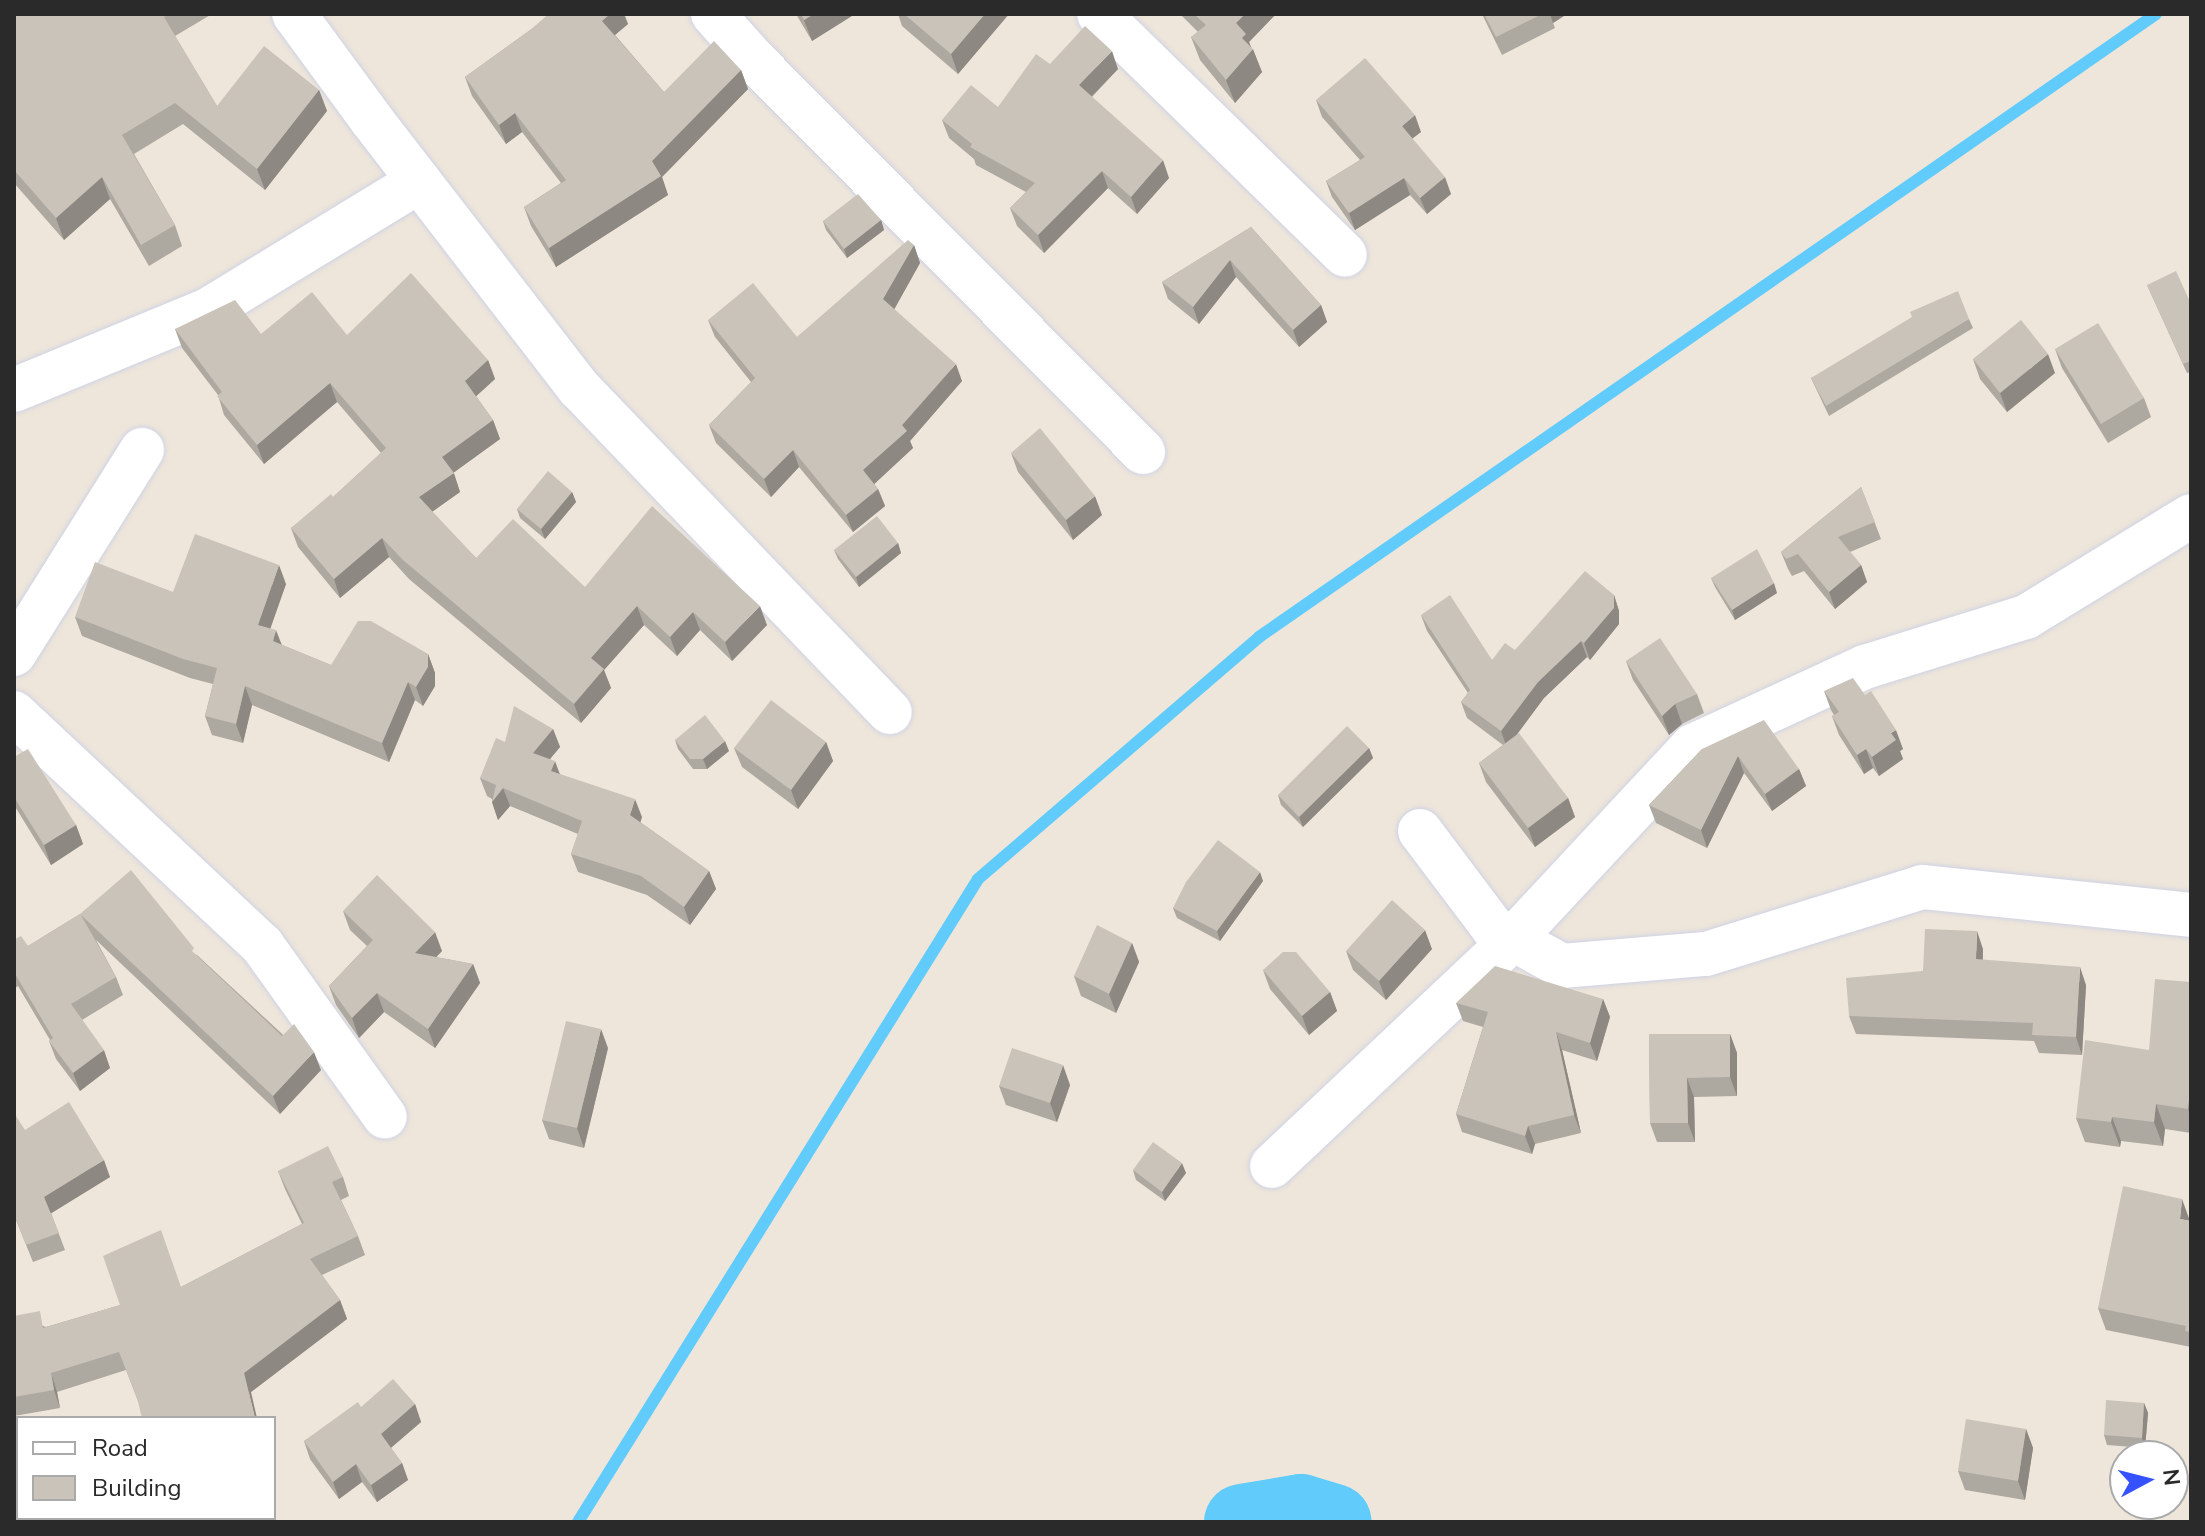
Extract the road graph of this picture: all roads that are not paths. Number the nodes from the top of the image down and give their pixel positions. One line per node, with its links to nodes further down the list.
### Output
1 (294, 14): 4 (street)
2 (713, 14): 8 (street)
3 (1099, 14): 5 (street)
4 (419, 181): 6 (street); 11 (street)
5 (1345, 255)
6 (14, 390)
7 (142, 450): 10 (street)
8 (1143, 452)
9 (2191, 516): 15 (street)
10 (14, 654)
11 (890, 712)
12 (14, 713): 16 (street)
13 (1420, 831): 15 (street)
14 (2191, 915): 15 (street)
15 (1513, 939): 17 (street)
16 (385, 1117)
17 (1272, 1166)

